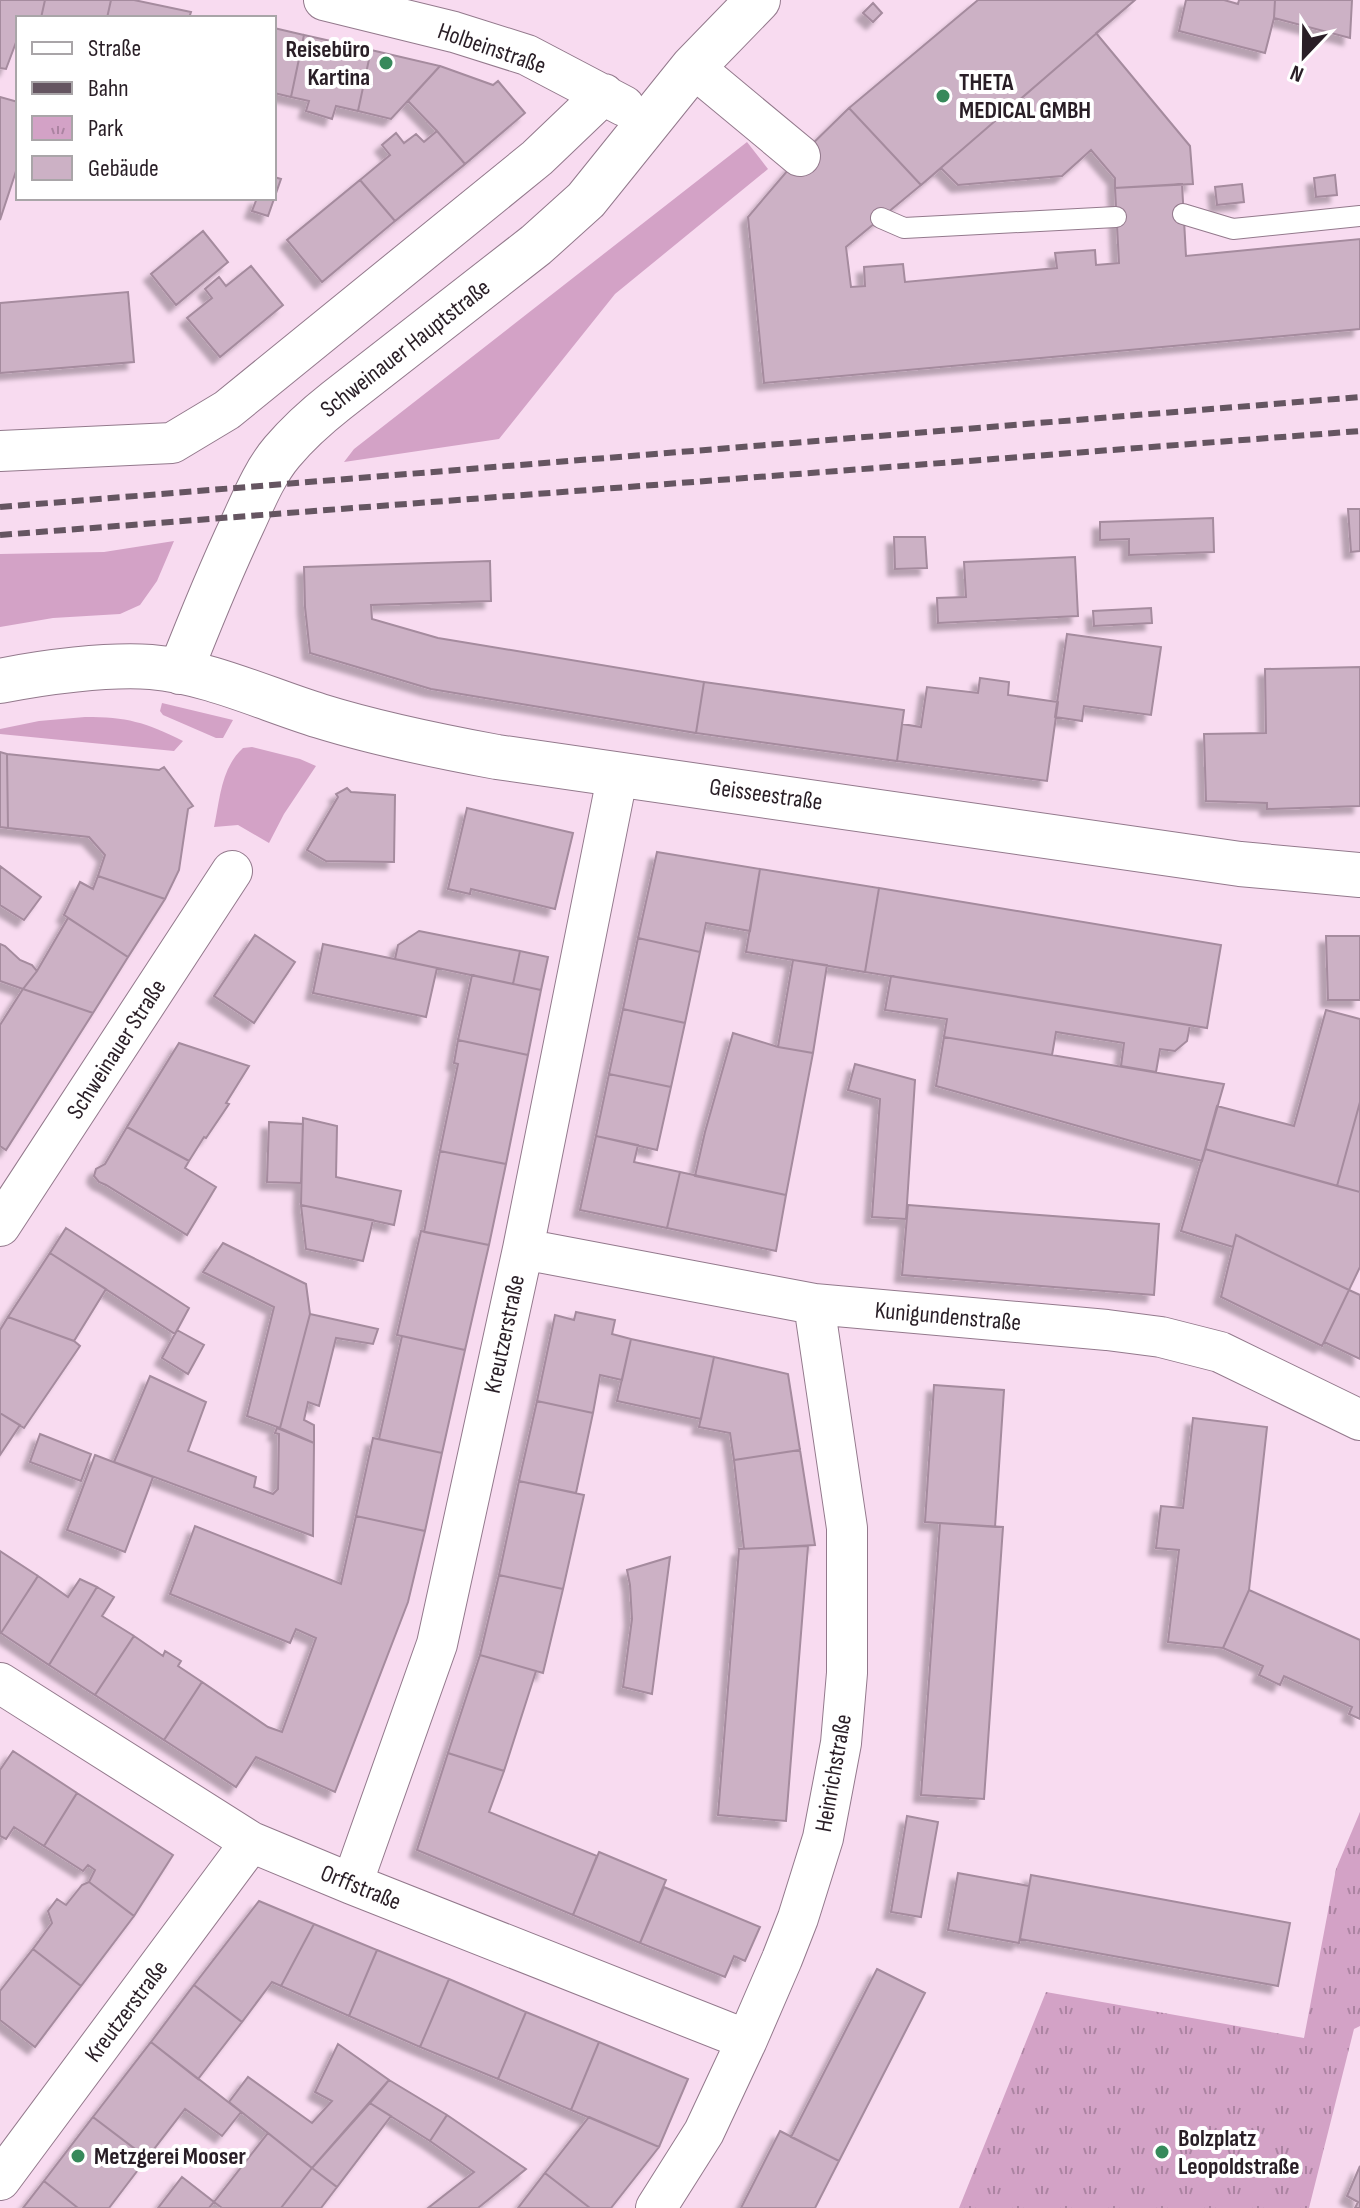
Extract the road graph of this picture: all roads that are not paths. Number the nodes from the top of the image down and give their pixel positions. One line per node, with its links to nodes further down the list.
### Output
1 (324, 0): 4 (street, Holbeinstraße)
2 (758, 0): 3 (street, Schweinauer Hauptstraße)
3 (693, 67): 5 (street, Schweinauer Hauptstraße); 6 (street)
4 (604, 94): 5 (street, Holbeinstraße); 11 (street)
5 (650, 122): 12 (street, Schweinauer Hauptstraße)
6 (800, 156)
7 (1183, 214): 8 (lane)
8 (1360, 216)
9 (1116, 217): 10 (lane)
10 (881, 218)
11 (0, 451)
12 (180, 672): 13 (street, Geisseestraße); 14 (street, Geisseestraße)
13 (0, 681)
14 (618, 773): 16 (street, Geisseestraße); 18 (street, Kreutzerstraße)
15 (232, 871): 17 (street, Schweinauer Straße)
16 (1360, 875)
17 (0, 1226)
18 (523, 1249): 19 (street, Kunigundenstraße); 23 (street, Kreutzerstraße)
19 (814, 1304): 20 (street, Kunigundenstraße); 24 (street, Heinrichstraße)
20 (1360, 1420)
21 (0, 1683): 22 (street, Orffstraße)
22 (251, 1842): 23 (street, Orffstraße); 25 (street, Kreutzerstraße)
23 (352, 1884): 24 (street, Orffstraße)
24 (747, 2040): 26 (street, Heinrichstraße)
25 (0, 2180)
26 (656, 2208)

